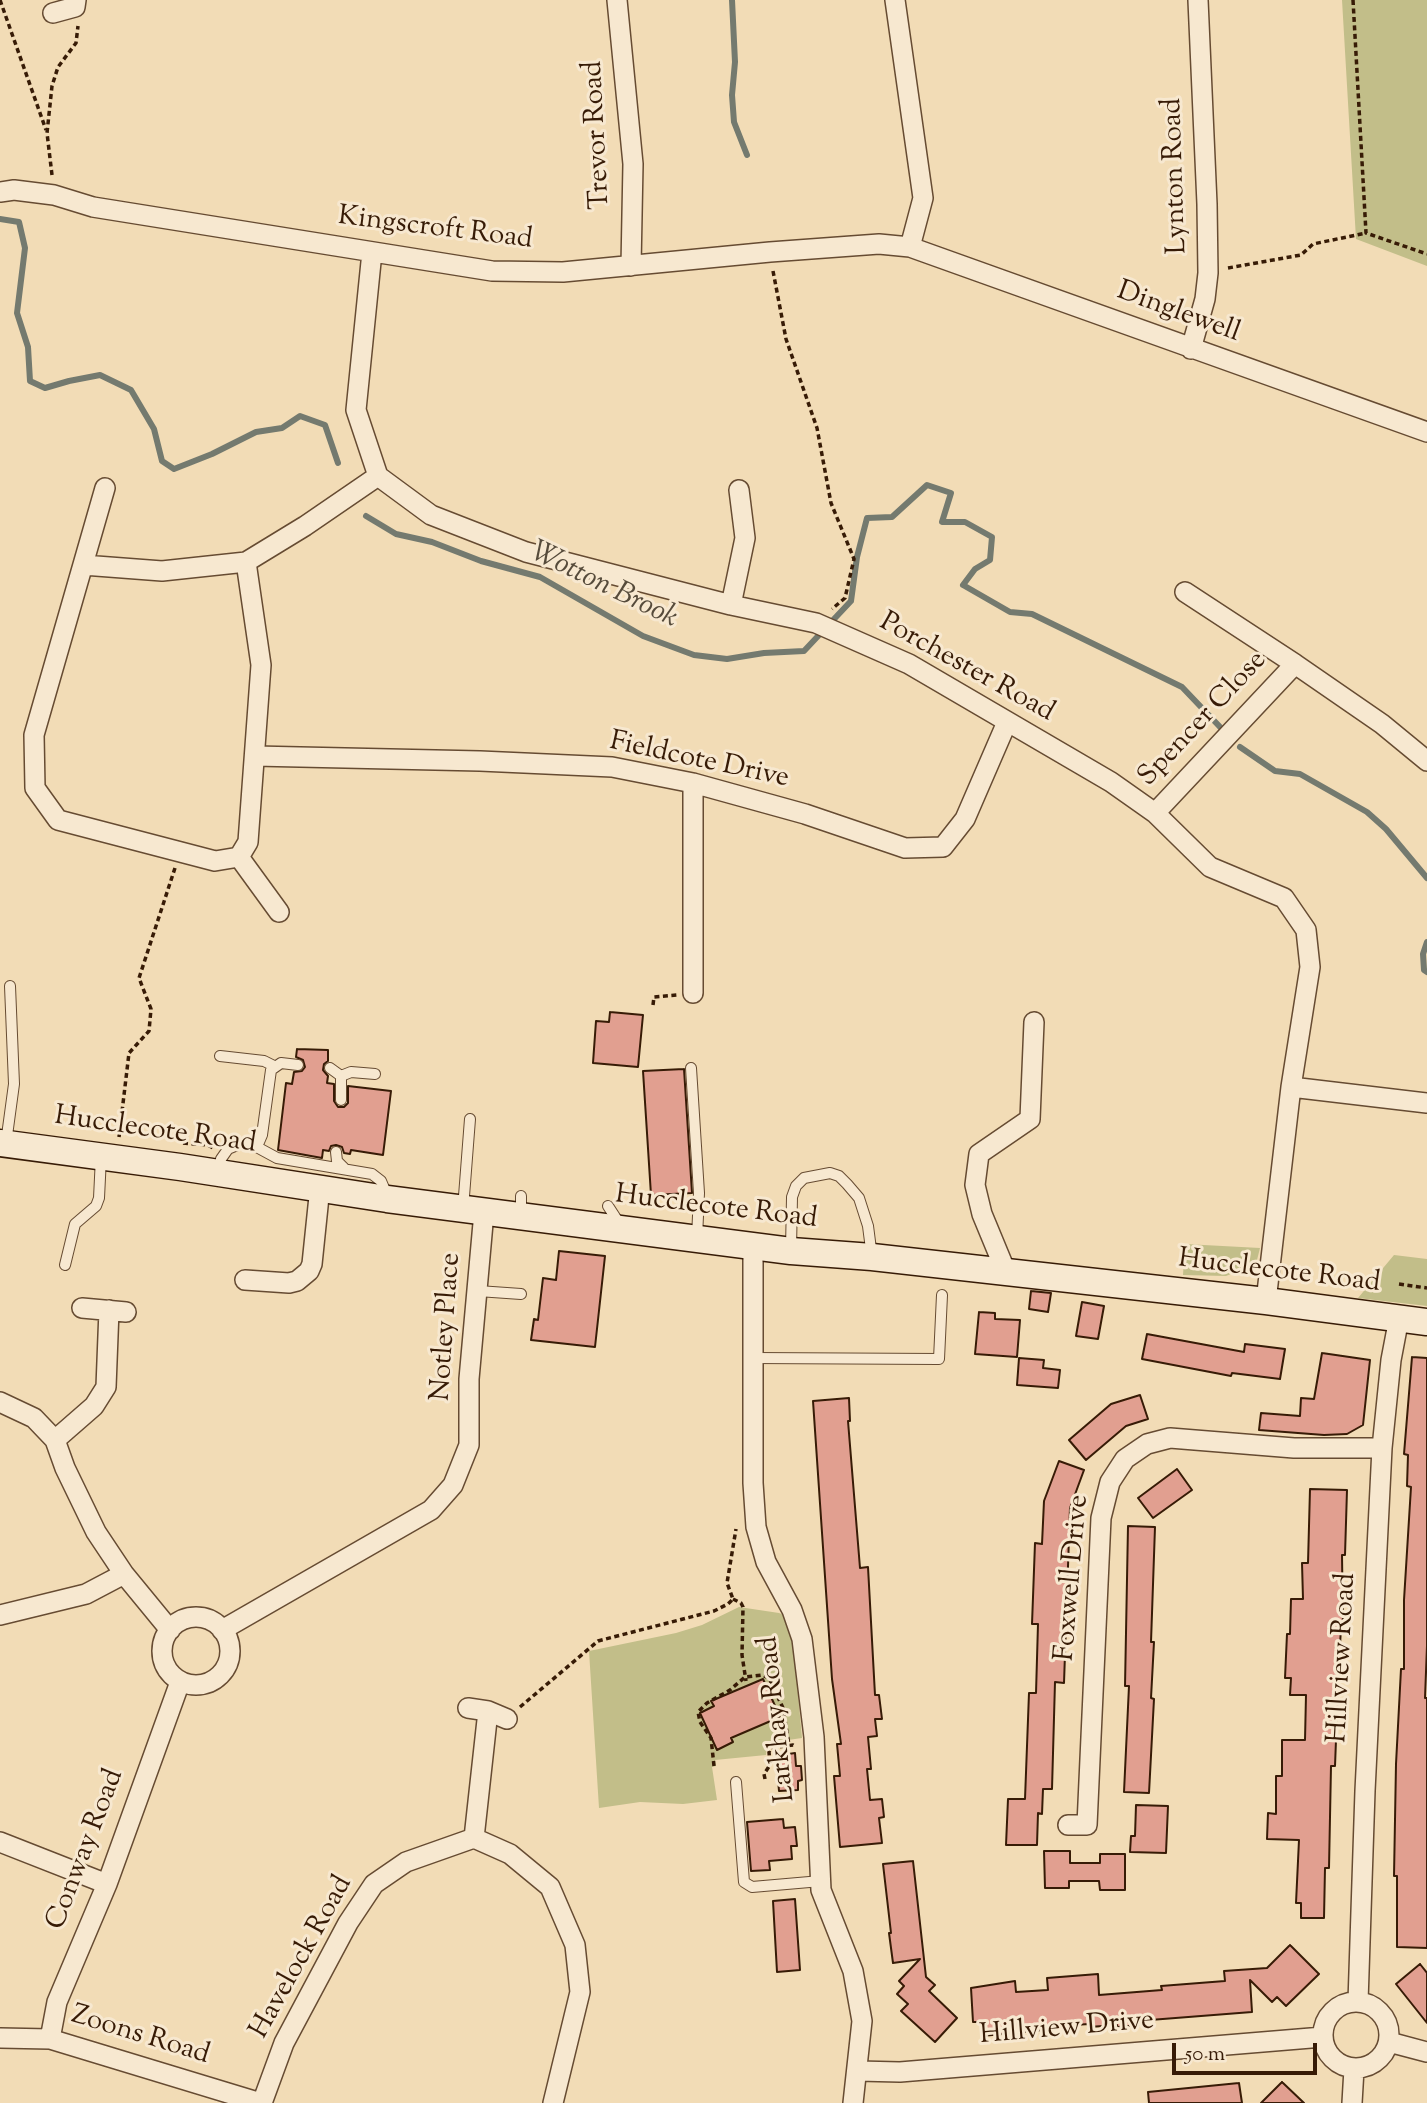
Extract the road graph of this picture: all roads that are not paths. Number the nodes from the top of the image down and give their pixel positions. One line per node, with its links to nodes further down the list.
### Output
1 (617, 0): 7 (street, Trevor Road)
2 (895, 0): 5 (street)
3 (1198, 0): 8 (street, Lynton Road)
4 (0, 192): 6 (street, Kingscroft Road)
5 (910, 247): 7 (street, Kingscroft Road); 8 (street, Dinglewell)
6 (372, 252): 7 (street, Kingscroft Road); 10 (street)
7 (631, 266)
8 (1191, 349): 9 (street, Dinglewell)
9 (1427, 432)
10 (378, 476): 13 (street); 16 (street, Porchester Road)
11 (104, 488): 14 (street)
12 (739, 490): 16 (street)
13 (246, 562): 14 (street); 19 (street)
14 (83, 565): 23 (street)
15 (1185, 592): 17 (street, Spencer Close)
16 (732, 606): 18 (street, Porchester Road)
17 (1294, 664): 20 (street, Spencer Close); 22 (street, Spencer Close)
18 (1007, 722): 21 (street, Fieldcote Drive); 22 (street, Porchester Road)
19 (254, 756): 21 (street, Fieldcote Drive); 23 (street)
20 (1427, 761)
21 (693, 783): 26 (street)
22 (1155, 813): 35 (street, Porchester Road)
23 (239, 857): 24 (street)
24 (279, 912)
25 (10, 986): 39 (lane)
26 (693, 993)
27 (1034, 1022): 55 (street)
28 (220, 1056): 30 (lane)
29 (298, 1065): 30 (lane)
30 (274, 1066): 40 (lane)
31 (330, 1068): 34 (lane)
32 (691, 1068): 50 (lane)
33 (375, 1074): 34 (lane)
34 (341, 1076): 36 (lane)
35 (1291, 1087): 37 (street); 60 (street, Porchester Road)
36 (341, 1100)
37 (1427, 1103)
38 (470, 1119): 48 (lane)
39 (3, 1143): 41 (street, Hucclecote Road)
40 (253, 1145): 43 (lane); 44 (lane)
41 (110, 1147): 44 (street, Hucclecote Road); 54 (lane)
42 (335, 1152): 43 (lane)
43 (344, 1168): 46 (lane)
44 (218, 1173): 45 (street, Hucclecote Road)
45 (320, 1187): 46 (street, Hucclecote Road); 56 (street)
46 (387, 1199): 48 (street, Hucclecote Road)
47 (608, 1206): 49 (lane)
48 (474, 1211): 49 (street, Hucclecote Road); 57 (street, Notley Place)
49 (623, 1229): 50 (street, Hucclecote Road)
50 (697, 1239): 51 (street, Hucclecote Road)
51 (753, 1246): 52 (street, Hucclecote Road); 64 (street, Larkhay Road)
52 (790, 1251): 53 (street, Hucclecote Road); 53 (lane)
53 (872, 1257): 55 (street, Hucclecote Road)
54 (65, 1265)
55 (1006, 1272): 60 (street, Hucclecote Road)
56 (245, 1280)
57 (478, 1291): 58 (lane); 71 (street, Notley Place)
58 (521, 1294)
59 (942, 1295): 64 (lane)
60 (1266, 1301): 62 (street, Hucclecote Road)
61 (82, 1308): 66 (street)
62 (1399, 1318): 63 (street, Hucclecote Road); 67 (street, Hillview Road)
63 (1427, 1322)
64 (753, 1358): 80 (street, Larkhay Road)
65 (0, 1402): 66 (street)
66 (55, 1440): 68 (street)
67 (1382, 1448): 77 (street, Foxwell Drive); 82 (street, Hillview Road)
68 (124, 1574): 69 (street); 70 (street)
69 (0, 1615)
70 (170, 1630): 71 (street); 72 (street)
71 (222, 1630): 72 (street)
72 (180, 1682): 81 (street, Conway Road)
73 (468, 1708): 74 (street)
74 (488, 1711): 75 (street); 78 (street)
75 (507, 1719)
76 (736, 1782): 80 (lane)
77 (1086, 1825)
78 (474, 1838): 90 (street, Havelock Road); 91 (street)
79 (0, 1842): 81 (street)
80 (821, 1881): 89 (street, Larkhay Road)
81 (107, 1884): 85 (street, Conway Road)
82 (1358, 2002): 84 (street); 86 (street)
83 (0, 2038): 85 (street, Zoons Road)
84 (1323, 2038): 88 (street); 89 (street, Hillview Drive)
85 (50, 2039): 90 (street, Zoons Road)
86 (1389, 2042): 87 (street); 88 (street)
87 (1427, 2052)
88 (1354, 2069): 93 (street)
89 (858, 2071): 92 (street, Larkhay Road)
90 (261, 2103)
91 (553, 2103)
92 (853, 2103)
93 (1352, 2103)

